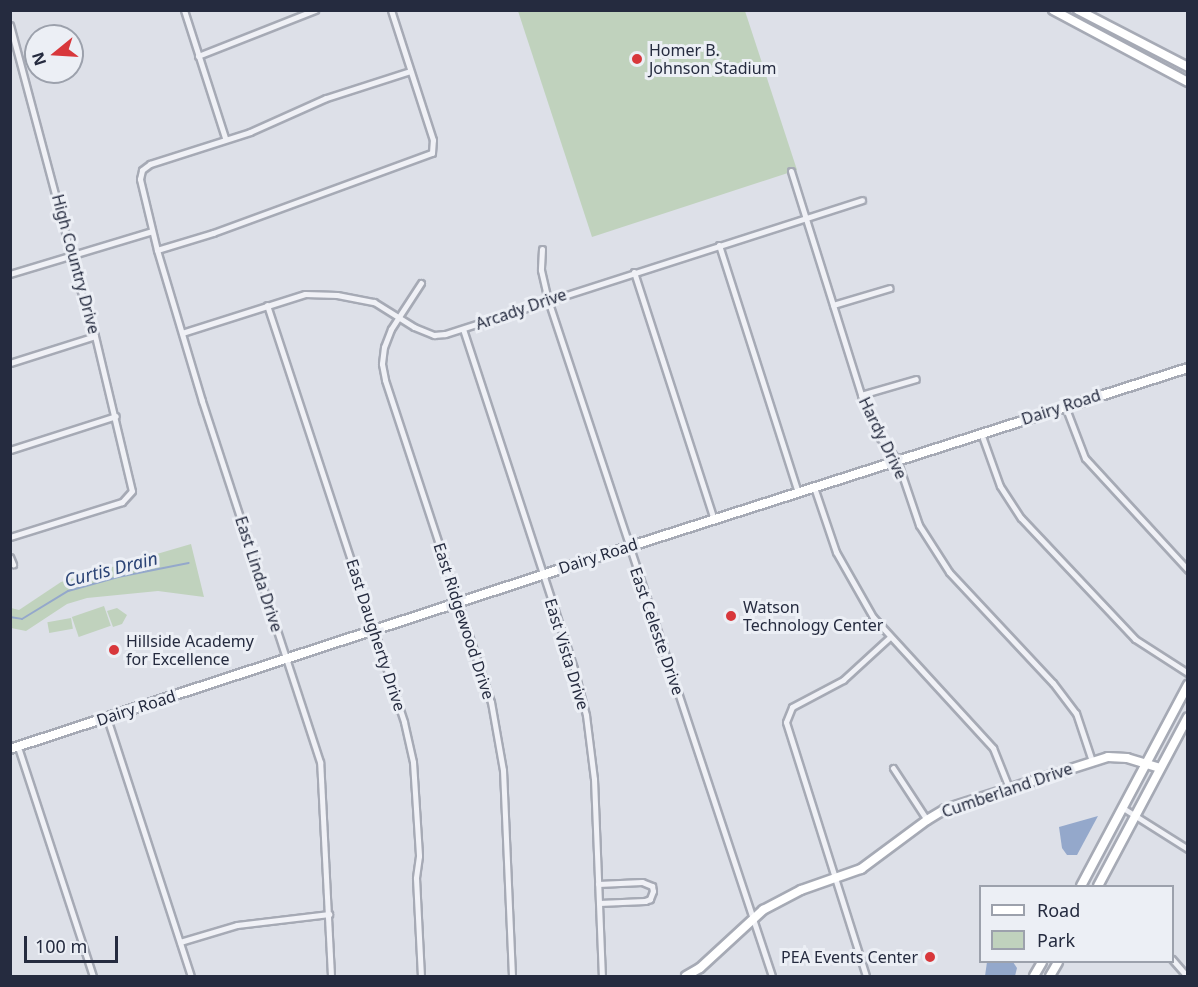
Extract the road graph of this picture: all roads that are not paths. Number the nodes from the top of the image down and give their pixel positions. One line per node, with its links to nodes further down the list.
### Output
1 (184, 10): 9 (street)
2 (315, 10): 9 (street)
3 (391, 10): 11 (street)
4 (1053, 10): 8 (street)
5 (1078, 10): 6 (street)
6 (1094, 19): 8 (street); 10 (street)
7 (10, 25): 21 (street, High Country Drive)
8 (1089, 30): 12 (street)
9 (198, 56): 13 (street)
10 (1188, 68): 12 (street)
11 (410, 71): 13 (street); 20 (street)
12 (1185, 80)
13 (225, 138): 17 (street, East Linda Drive)
14 (792, 171): 16 (street, Hardy Drive)
15 (862, 200): 16 (street, Arcady Drive)
16 (806, 218): 18 (street, Arcady Drive); 28 (street, Hardy Drive)
17 (152, 231): 20 (street, East Linda Drive); 21 (street)
18 (719, 245): 22 (street, Arcady Drive); 43 (street)
19 (542, 249): 26 (street, East Celeste Drive)
20 (157, 250): 31 (street, East Linda Drive)
21 (72, 256): 23 (street); 32 (street, High Country Drive)
22 (634, 272): 26 (street, Arcady Drive); 44 (street)
23 (10, 274)
24 (421, 283): 29 (street, East Ridgewood Drive)
25 (890, 288): 28 (street)
26 (548, 300): 30 (street, Arcady Drive); 46 (street, East Celeste Drive)
27 (267, 305): 29 (street, Arcady Drive); 31 (street, Arcady Drive); 52 (street, East Daugherty Drive)
28 (834, 305): 36 (street, Hardy Drive)
29 (399, 317): 30 (street, Arcady Drive); 51 (street, East Ridgewood Drive)
30 (463, 329): 50 (street, East Vista Drive)
31 (182, 333): 54 (street, East Linda Drive)
32 (95, 336): 33 (street); 38 (street, High Country Drive)
33 (10, 363)
34 (1188, 368): 37 (street, Dairy Road)
35 (916, 378): 36 (street)
36 (861, 395): 41 (street, Hardy Drive)
37 (1065, 406): 39 (street, Dairy Road); 49 (street)
38 (116, 416): 40 (street); 45 (street, High Country Drive)
39 (981, 433): 41 (street, Dairy Road); 55 (street)
40 (10, 450)
41 (897, 460): 42 (street, Dairy Road); 60 (street, Hardy Drive)
42 (814, 487): 43 (street, Dairy Road); 53 (street)
43 (798, 492): 44 (street, Dairy Road)
44 (714, 519): 46 (street, Dairy Road)
45 (10, 537)
46 (628, 547): 50 (street, Dairy Road); 75 (street, East Celeste Drive)
47 (10, 556): 48 (street)
48 (13, 564)
49 (1188, 570)
50 (543, 574): 51 (street, Dairy Road); 70 (street, East Vista Drive)
51 (458, 602): 52 (street, Dairy Road); 82 (street, East Ridgewood Drive)
52 (375, 629): 54 (street, Dairy Road); 81 (street, East Daugherty Drive)
53 (890, 637): 64 (street); 69 (street)
54 (287, 658): 58 (street, Dairy Road); 74 (street, East Linda Drive)
55 (1188, 673)
56 (1188, 685): 61 (main road)
57 (1188, 717): 63 (main road)
58 (107, 718): 59 (street, Dairy Road); 76 (street)
59 (14, 748): 78 (street)
60 (1092, 761): 61 (street, Cumberland Drive); 64 (street, Cumberland Drive)
61 (1146, 765): 63 (street, Cumberland Drive); 65 (main road)
62 (893, 768): 67 (street)
63 (1160, 768): 66 (main road)
64 (1009, 788): 67 (street, Cumberland Drive)
65 (1123, 808): 66 (street); 71 (main road)
66 (1135, 816): 68 (street); 72 (main road)
67 (927, 819): 69 (street, Cumberland Drive)
68 (1188, 849)
69 (833, 879): 75 (street, Cumberland Drive); 86 (street)
70 (598, 884): 73 (street, East Vista Drive); 73 (street)
71 (1082, 885)
72 (1099, 885)
73 (599, 903): 83 (street, East Vista Drive)
74 (329, 914): 76 (street); 80 (street, East Linda Drive)
75 (753, 918): 84 (street, Cumberland Drive); 85 (street, East Celeste Drive)
76 (180, 942): 79 (street)
77 (1174, 961): 87 (street)
78 (93, 976)
79 (191, 976)
80 (331, 976)
81 (421, 976)
82 (512, 976)
83 (602, 976)
84 (686, 976)
85 (772, 976)
86 (866, 976)
87 (1187, 976)

